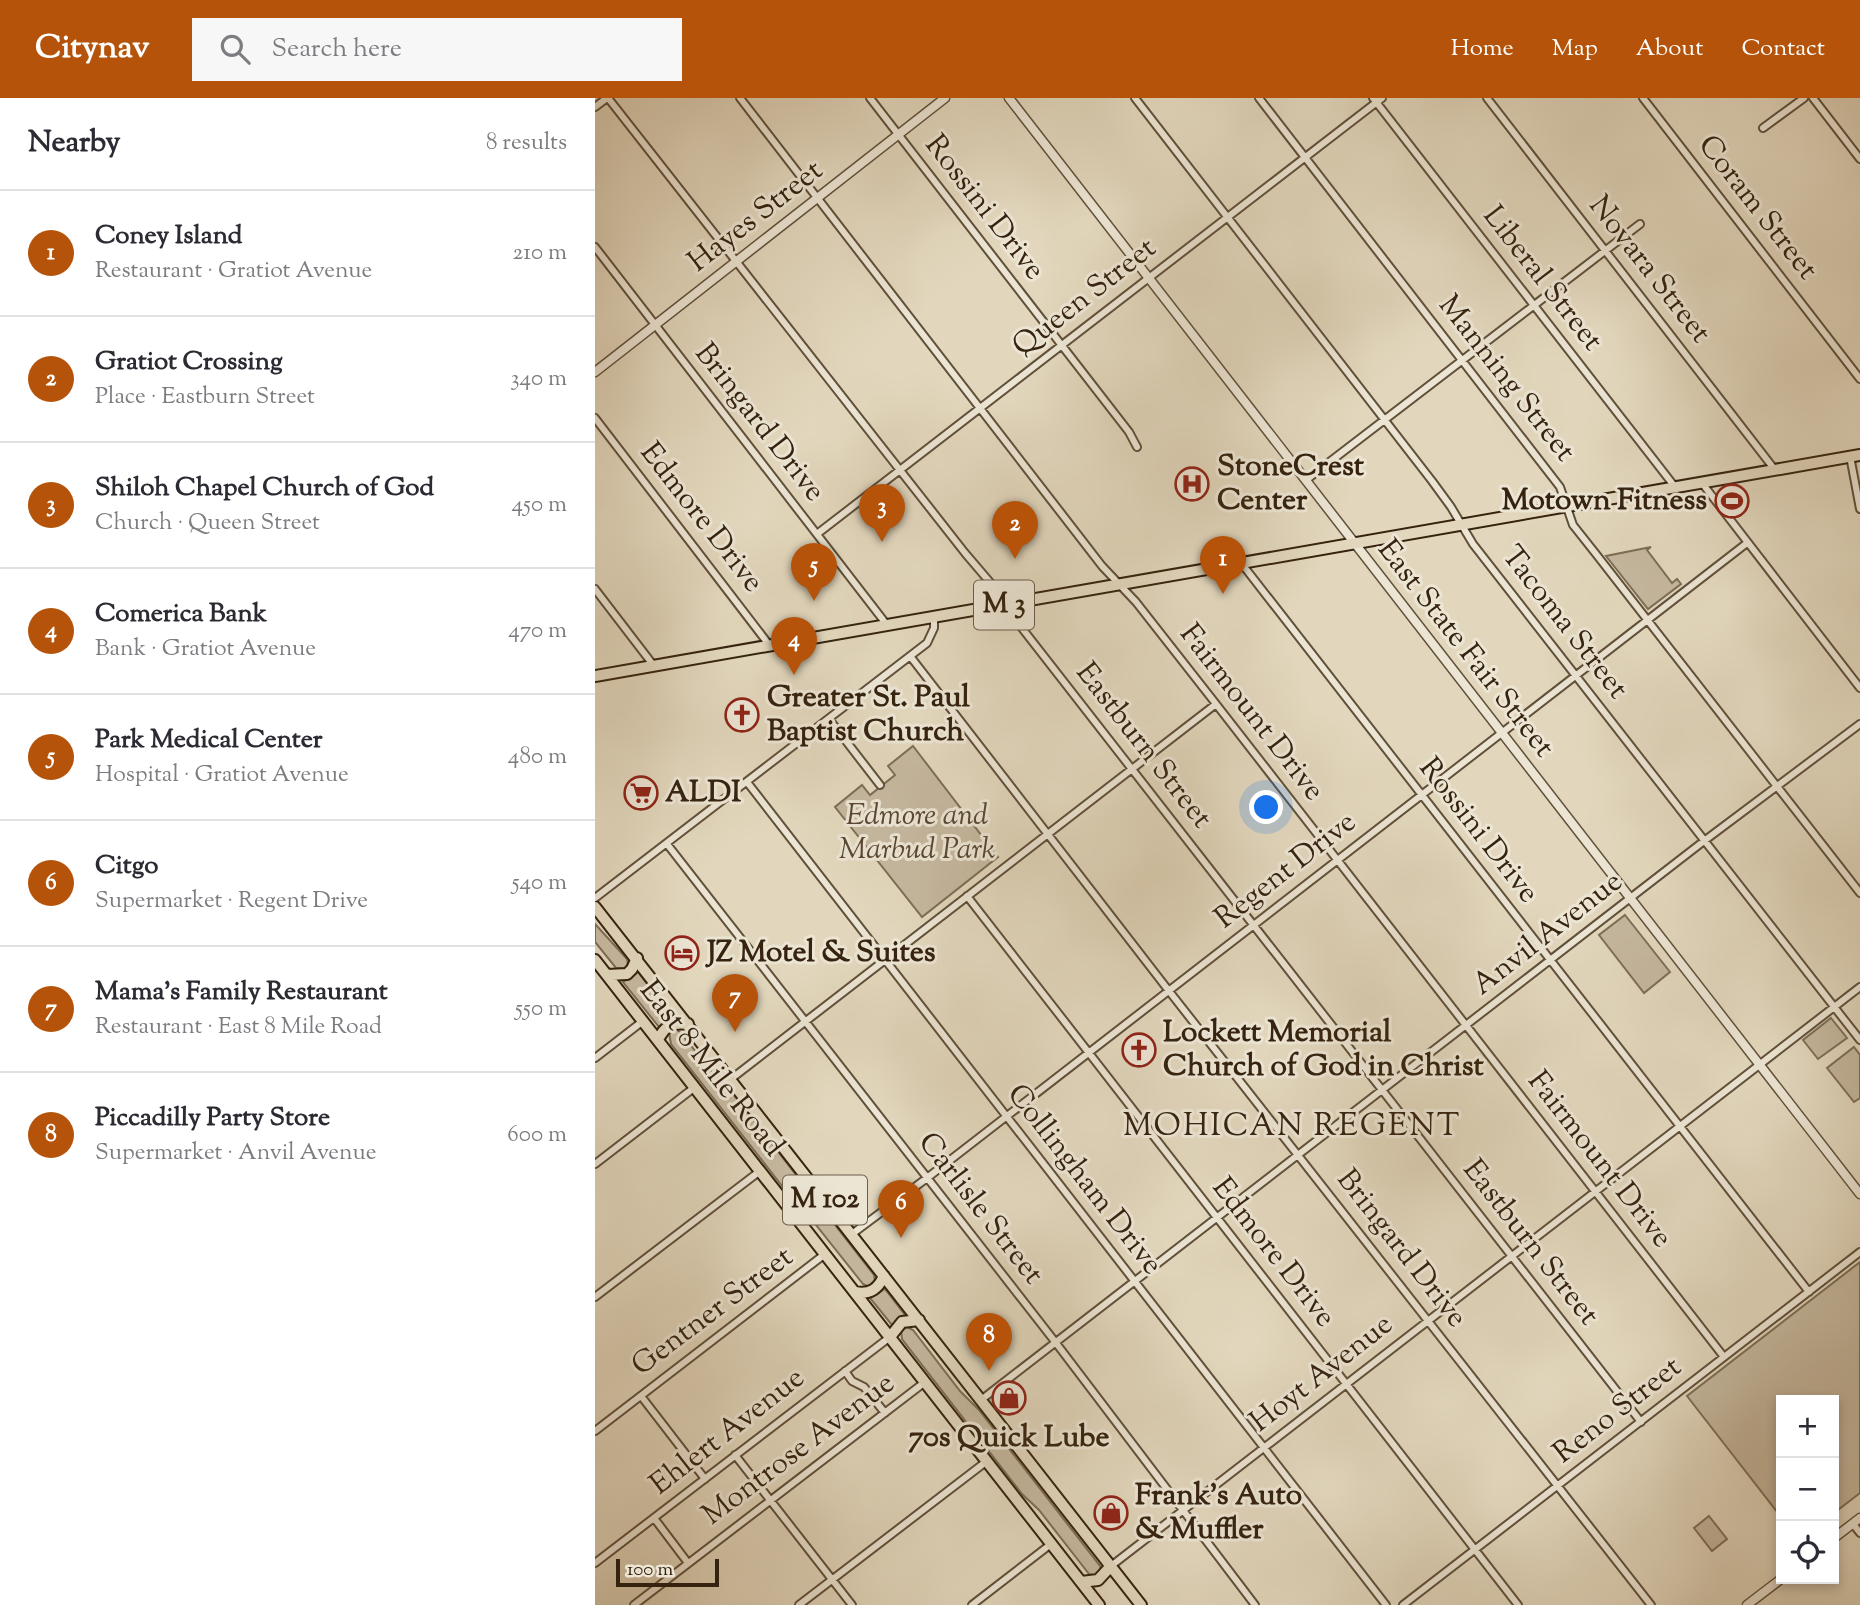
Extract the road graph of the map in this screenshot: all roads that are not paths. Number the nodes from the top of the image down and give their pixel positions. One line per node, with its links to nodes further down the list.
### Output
1 (608, 98): 13 (street); 23 (street, Eastburn Street)
2 (740, 98): 18 (street, Fairmount Drive)
3 (870, 98): 15 (street, Rossini Drive)
4 (945, 98): 15 (street, Hayes Street)
5 (1009, 98): 24 (street, East State Fair Street)
6 (1135, 98): 19 (street, Tacoma Street)
7 (1259, 98): 16 (street, Manning Street)
8 (1487, 98): 22 (street, Novara Street)
9 (1643, 98): 30 (street, Coram Street)
10 (1804, 98): 14 (street)
11 (1813, 98): 17 (street)
12 (1377, 99): 16 (street, Queen Street); 25 (street, Liberal Street)
13 (595, 107)
14 (1763, 128)
15 (898, 134): 18 (street, Hayes Street); 27 (street, Rossini Drive)
16 (1305, 157): 19 (street, Queen Street); 28 (street, Manning Street)
17 (1860, 159)
18 (818, 197): 23 (street, Hayes Street); 31 (street, Fairmount Drive)
19 (1227, 217): 24 (street, Queen Street); 33 (street, Tacoma Street)
20 (1640, 224): 22 (street)
21 (595, 247): 26 (street, Bringard Drive)
22 (1605, 251): 25 (street); 37 (street, Novara Street)
23 (736, 261): 26 (street, Hayes Street); 36 (street, Eastburn Street)
24 (1148, 277): 27 (street, Queen Street); 38 (street, East State Fair Street)
25 (1534, 305): 28 (street); 40 (street, Liberal Street)
26 (655, 325): 29 (street, Hayes Street); 44 (street, Bringard Drive)
27 (1062, 344): 31 (street, Queen Street); 34 (street, Rossini Drive)
28 (1462, 360): 33 (street); 41 (street, Manning Street)
29 (595, 372)
30 (1860, 379)
31 (980, 407): 36 (street, Queen Street); 48 (street, Fairmount Drive)
32 (595, 418): 54 (street, Edmore Drive)
33 (1385, 420): 38 (street); 43 (street, Tacoma Street)
34 (1137, 447)
35 (1855, 456): 37 (main road, M 3); 42 (street)
36 (900, 470): 44 (street, Queen Street); 50 (street, Eastburn Street)
37 (1775, 470): 39 (main road, M 3)
38 (1306, 480): 46 (street, East State Fair Street)
39 (1702, 483): 40 (main road, M 3); 45 (street)
40 (1675, 487): 41 (main road, M 3)
41 (1567, 506): 43 (main road, M 3); 52 (street, Manning Street)
42 (1860, 509)
43 (1462, 525): 46 (main road, M 3); 57 (street, Tacoma Street)
44 (817, 534): 53 (street, Bringard Drive)
45 (1747, 543): 52 (street, Regent Drive); 59 (street)
46 (1355, 544): 47 (main road, M 3); 63 (street, East State Fair Street)
47 (1241, 564): 48 (main road, M 3); 68 (street, Rossini Drive)
48 (1121, 585): 50 (main road, M 3); 60 (street, Fairmount Drive)
49 (595, 589): 56 (street)
50 (1006, 605): 51 (main road, M 3); 64 (street, Eastburn Street)
51 (934, 617): 53 (main road, M 3); 55 (street)
52 (1646, 619): 57 (street, Regent Drive); 67 (street, Manning Street)
53 (888, 626): 54 (main road, M 3)
54 (770, 646): 56 (main road, M 3)
55 (910, 656): 61 (street); 69 (street, Bringard Drive)
56 (654, 666): 58 (main road, M 3)
57 (1575, 675): 63 (street, Regent Drive); 70 (street, Tacoma Street)
58 (595, 676)
59 (1860, 688)
60 (1216, 704): 64 (street); 72 (street, Fairmount Drive)
61 (829, 719): 65 (street); 66 (street)
62 (1860, 724): 67 (street, Anvil Avenue)
63 (1500, 733): 68 (street, Regent Drive); 76 (street, East State Fair Street)
64 (1132, 769): 69 (street); 78 (street, Eastburn Street)
65 (747, 782): 71 (street); 81 (street, Collingham Drive)
66 (880, 785)
67 (1777, 786): 70 (street, Anvil Avenue); 73 (street, Manning Street)
68 (1420, 794): 72 (street, Regent Drive); 82 (street, Rossini Drive)
69 (1048, 834): 74 (street); 85 (street, Bringard Drive)
70 (1704, 841): 76 (street, Anvil Avenue); 86 (street, Tacoma Street)
71 (667, 844): 75 (street); 88 (street, Carlisle Street)
72 (1337, 861): 78 (street, Regent Drive); 90 (street, Fairmount Drive)
73 (1860, 893)
74 (967, 896): 81 (street); 93 (street, Edmore Drive)
75 (595, 898)
76 (1630, 899): 82 (street, Anvil Avenue); 95 (street, East State Fair Street)
77 (595, 907): 79 (main road, East 8 Mile Road / M 102)
78 (1253, 926): 85 (street, Regent Drive); 98 (street, Eastburn Street)
79 (637, 958): 83 (main road); 89 (main road, East 8 Mile Road / M 102)
80 (595, 960): 83 (main road, East 8 Mile Road / M 102)
81 (885, 960): 88 (street); 99 (street, Collingham Drive)
82 (1550, 961): 90 (street, Anvil Avenue); 100 (street, Rossini Drive)
83 (607, 975): 87 (main road, East 8 Mile Road / M 102)
84 (1860, 987): 86 (street, Hoyt Avenue)
85 (1169, 991): 93 (street, Regent Drive); 101 (street, Bringard Drive)
86 (1834, 1007): 92 (street, Tacoma Street); 95 (street, Hoyt Avenue)
87 (643, 1021): 91 (main road, East 8 Mile Road / M 102); 94 (street)
88 (805, 1022): 96 (street); 104 (street, Carlisle Street)
89 (688, 1024): 91 (main road); 96 (main road, East 8 Mile Road / M 102)
90 (1466, 1026): 98 (street, Anvil Avenue); 105 (street, Fairmount Drive)
91 (658, 1040): 97 (main road, East 8 Mile Road / M 102)
92 (1860, 1040)
93 (1089, 1053): 99 (street, Regent Drive); 107 (street, Edmore Drive)
94 (595, 1058)
95 (1758, 1065): 100 (street, Hoyt Avenue); 106 (street, East State Fair Street)
96 (731, 1079): 108 (main road, East 8 Mile Road / M 102)
97 (695, 1087): 102 (street); 103 (main road, East 8 Mile Road / M 102)
98 (1382, 1091): 101 (street, Anvil Avenue); 111 (street, Eastburn Street)
99 (1005, 1116): 104 (street, Regent Drive); 113 (street, Collingham Drive)
100 (1679, 1127): 105 (street, Hoyt Avenue); 115 (street, Rossini Drive)
101 (1299, 1155): 107 (street, Anvil Avenue); 118 (street, Bringard Drive)
102 (595, 1164)
103 (760, 1171): 110 (main road, East 8 Mile Road / M 102); 116 (street)
104 (927, 1178): 108 (street, Regent Drive); 120 (street, Carlisle Street)
105 (1595, 1192): 111 (street, Hoyt Avenue); 121 (street, Fairmount Drive)
106 (1860, 1194)
107 (1217, 1218): 113 (street, Anvil Avenue); 124 (street, Edmore Drive)
108 (852, 1234): 112 (main road, East 8 Mile Road / M 102)
109 (1860, 1252): 115 (street, Reno Street)
110 (825, 1254): 114 (main road, East 8 Mile Road / M 102); 125 (street, Gentner Street)
111 (1511, 1257): 118 (street, Hoyt Avenue); 128 (street, Eastburn Street)
112 (884, 1276): 114 (main road); 117 (main road, East 8 Mile Road / M 102)
113 (1135, 1282): 120 (street, Anvil Avenue); 130 (street, Collingham Drive)
114 (855, 1292): 119 (main road, East 8 Mile Road / M 102)
115 (1809, 1292): 121 (street, Reno Street)
116 (595, 1297)
117 (919, 1320): 119 (main road); 126 (main road, East 8 Mile Road / M 102)
118 (1429, 1321): 124 (street, Hoyt Avenue); 134 (street, Bringard Drive)
119 (890, 1337): 122 (street, Ehlert Avenue); 123 (main road, East 8 Mile Road / M 102)
120 (1056, 1343): 126 (street, Anvil Avenue); 136 (street, Carlisle Street)
121 (1724, 1357): 128 (street, Reno Street)
122 (845, 1371): 127 (street); 131 (street, Ehlert Avenue)
123 (925, 1382): 127 (street, Montrose Avenue); 132 (main road, East 8 Mile Road / M 102)
124 (1346, 1385): 130 (street, Hoyt Avenue); 142 (street, Edmore Drive)
125 (641, 1396): 129 (street, Gentner Street); 133 (street)
126 (981, 1400): 145 (main road, East 8 Mile Road / M 102)
127 (885, 1413): 135 (street, Montrose Avenue)
128 (1641, 1422): 134 (street, Reno Street)
129 (595, 1431)
130 (1264, 1448): 136 (street, Hoyt Avenue); 156 (street, Collingham Drive)
131 (735, 1455): 133 (street, Ehlert Avenue); 135 (street)
132 (987, 1461): 141 (main road, East 8 Mile Road / M 102); 146 (street)
133 (705, 1479): 137 (street, Ehlert Avenue)
134 (1558, 1486): 142 (street, Reno Street); 159 (street, Bringard Drive)
135 (770, 1500): 144 (street, Montrose Avenue); 146 (street)
136 (1184, 1510): 145 (street, Hoyt Avenue); 155 (street, Carlisle Street)
137 (654, 1518): 143 (street, Ehlert Avenue); 144 (street)
138 (1856, 1521): 139 (street); 140 (street)
139 (1860, 1533)
140 (1839, 1534)
141 (1051, 1544): 147 (main road, East 8 Mile Road / M 102); 152 (street)
142 (1475, 1550): 157 (street, Reno Street); 158 (street, Edmore Drive)
143 (595, 1563)
144 (688, 1563): 149 (street, Montrose Avenue)
145 (1111, 1566): 147 (main road); 154 (main road, East 8 Mile Road / M 102)
146 (832, 1580): 150 (street); 151 (street)
147 (1081, 1582): 153 (main road, East 8 Mile Road / M 102)
148 (1776, 1582): 160 (street)
149 (634, 1605)
150 (799, 1605)
151 (852, 1605)
152 (972, 1605)
153 (1099, 1605)
154 (1141, 1605)
155 (1255, 1605)
156 (1386, 1605)
157 (1403, 1605)
158 (1518, 1605)
159 (1651, 1605)
160 (1747, 1605)

